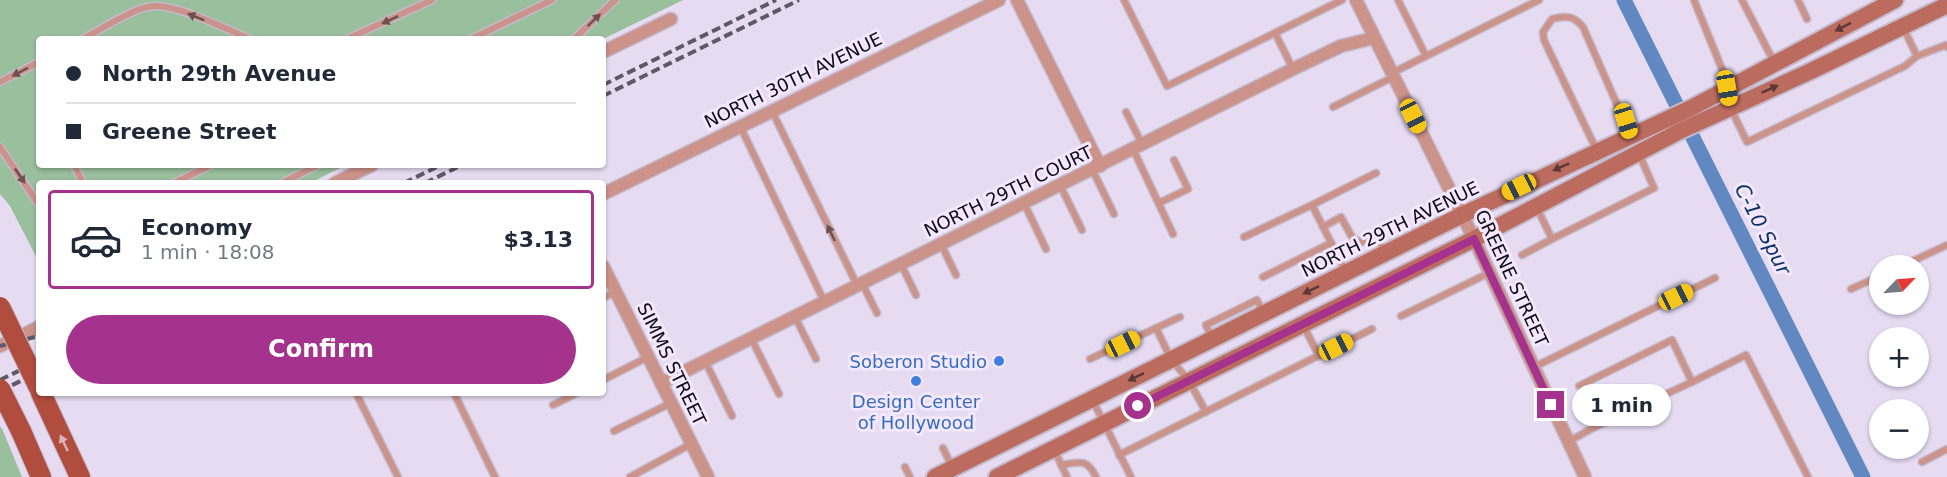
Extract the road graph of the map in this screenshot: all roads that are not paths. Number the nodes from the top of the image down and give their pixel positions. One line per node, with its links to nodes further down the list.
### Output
1 (432, 0): 22 (lane, one-way to 22)
2 (552, 0): 23 (lane)
3 (615, 0): 24 (lane, one-way to 3)
4 (999, 0): 38 (street, NORTH 30TH AVENUE)
5 (1017, 0): 52 (street)
6 (1124, 0): 19 (lane)
7 (1342, 0): 19 (lane)
8 (1356, 0): 25 (street, GREENE STREET)
9 (1398, 0): 28 (lane)
10 (1539, 0): 28 (lane)
11 (1694, 0): 35 (lane)
12 (1742, 0): 30 (lane)
13 (1798, 0): 17 (lane)
14 (1885, 2): 30 (street, NORTH 29TH AVENUE, one-way to 30)
15 (1947, 5): 18 (street, NORTH 29TH AVENUE)
16 (671, 19): 27 (street)
17 (1807, 19)
18 (1903, 26): 29 (lane); 37 (street, NORTH 29TH AVENUE, one-way to 18)
19 (1275, 33): 32 (lane)
20 (89, 36): 21 (lane, one-way to 20)
21 (242, 36)
22 (354, 36)
23 (477, 36)
24 (577, 36)
25 (1374, 38): 32 (street, NORTH 29TH COURT); 33 (street, GREENE STREET)
26 (1947, 46): 29 (lane)
27 (606, 51)
28 (1426, 56): 33 (lane)
29 (1917, 56): 37 (lane)
30 (1774, 63): 35 (street, NORTH 29TH AVENUE)
31 (36, 64): 34 (lane, one-way to 34)
32 (1293, 69): 45 (street, NORTH 29TH COURT)
33 (1392, 75): 36 (lane); 65 (street, GREENE STREET)
34 (0, 82)
35 (1727, 88): 37 (lane); 40 (street, NORTH 29TH AVENUE)
36 (1333, 107)
37 (1730, 107): 40 (street, NORTH 29TH AVENUE)
38 (772, 111): 42 (street, NORTH 30TH AVENUE); 87 (lane, one-way to 38)
39 (1126, 112): 45 (lane)
40 (1695, 115): 41 (street, NORTH 29TH AVENUE)
41 (1676, 124): 43 (street, NORTH 29TH AVENUE); 47 (street, NORTH 29TH AVENUE)
42 (740, 126): 58 (street, NORTH 30TH AVENUE); 92 (lane)
43 (1631, 136): 46 (street, NORTH 29TH AVENUE); 46 (lane); 47 (lane)
44 (0, 147): 59 (lane, one-way to 59)
45 (1137, 147): 52 (street, NORTH 29TH COURT); 61 (lane)
46 (1597, 151): 65 (street, NORTH 29TH AVENUE, one-way to 65)
47 (1638, 153): 63 (street, NORTH 29TH AVENUE); 70 (lane)
48 (1174, 160): 61 (lane)
49 (205, 168): 54 (lane)
50 (312, 168): 55 (lane)
51 (366, 168): 56 (street)
52 (1096, 168): 57 (street, NORTH 29TH COURT); 64 (lane)
53 (1376, 174): 62 (lane)
54 (180, 180)
55 (288, 180)
56 (340, 180)
57 (1060, 185): 60 (street, NORTH 29TH COURT); 67 (lane)
58 (606, 193)
59 (36, 201)
60 (1024, 203): 73 (street, NORTH 29TH COURT); 75 (lane)
61 (1159, 203): 68 (lane)
62 (1312, 205): 66 (lane); 69 (lane)
63 (1536, 206): 70 (lane); 71 (street, NORTH 29TH AVENUE)
64 (1114, 214)
65 (1462, 215): 71 (street, GREENE STREET); 76 (street, NORTH 29TH AVENUE)
66 (1323, 227): 72 (lane); 76 (lane)
67 (1082, 230)
68 (1173, 234)
69 (1244, 237)
70 (1552, 238): 77 (lane)
71 (1474, 239): 82 (street, GREENE STREET); 98 (street, NORTH 29TH AVENUE)
72 (1331, 243): 81 (lane); 84 (lane)
73 (941, 244): 79 (street, NORTH 29TH COURT); 83 (lane)
74 (1947, 245): 78 (lane)
75 (1047, 249)
76 (1385, 253): 81 (street, NORTH 29TH AVENUE)
77 (1522, 255)
78 (1926, 255)
79 (901, 263): 87 (street, NORTH 29TH COURT); 90 (lane)
80 (606, 272): 89 (street, SIMMS STREET)
81 (1347, 272): 108 (street, NORTH 29TH AVENUE, one-way to 108)
82 (1490, 273): 97 (lane); 110 (street, GREENE STREET)
83 (956, 275)
84 (1263, 277)
85 (1715, 278): 110 (lane)
86 (1869, 281): 88 (lane)
87 (859, 284): 92 (street, NORTH 29TH COURT); 94 (lane)
88 (1851, 289)
89 (616, 292): 91 (lane); 105 (street, SIMMS STREET)
90 (916, 295)
91 (606, 297)
92 (824, 301): 95 (street, NORTH 29TH COURT)
93 (0, 307): 113 (main road, bridge)
94 (877, 313)
95 (794, 316): 102 (street, NORTH 29TH COURT); 106 (lane)
96 (1180, 316): 100 (lane)
97 (1401, 316)
98 (1303, 324): 104 (lane); 112 (street, NORTH 29TH AVENUE)
99 (36, 328): 103 (street)
100 (1156, 328): 107 (lane); 108 (lane)
101 (1372, 329): 104 (lane)
102 (751, 338): 109 (street, NORTH 29TH COURT); 118 (lane)
103 (0, 346)
104 (1318, 356): 126 (lane)
105 (648, 357): 111 (lane); 114 (street, SIMMS STREET)
106 (816, 359)
107 (1090, 359)
108 (1171, 360): 112 (lane); 122 (street, NORTH 29TH AVENUE, one-way to 122)
109 (705, 361): 114 (street, NORTH 29TH COURT); 127 (lane)
110 (1534, 367): 130 (street, GREENE STREET)
111 (606, 378)
112 (1189, 381): 126 (lane); 128 (street, NORTH 29TH AVENUE)
113 (36, 382)
114 (661, 382): 124 (street, SIMMS STREET)
115 (1692, 382): 116 (lane); 130 (lane); 153 (lane)
116 (1579, 386)
117 (0, 389): 140 (main road, bridge)
118 (780, 394)
119 (358, 396): 142 (lane)
120 (455, 396): 143 (lane)
121 (571, 396): 125 (lane)
122 (1092, 399): 128 (lane); 139 (street, NORTH 29TH AVENUE)
123 (45, 401): 141 (main road, one-way to 123)
124 (671, 403): 129 (lane); 131 (street, SIMMS STREET)
125 (553, 405)
126 (1206, 412): 135 (lane)
127 (732, 416)
128 (1103, 423): 133 (street, NORTH 29TH AVENUE); 135 (lane)
129 (614, 431)
130 (1568, 442): 152 (street, GREENE STREET)
131 (691, 444): 144 (lane); 145 (street, SIMMS STREET)
132 (943, 448): 139 (lane)
133 (1054, 448): 137 (lane); 148 (street, NORTH 29TH AVENUE)
134 (1947, 449): 136 (lane)
135 (1119, 455): 151 (lane)
136 (1922, 462)
137 (1061, 465): 149 (lane); 150 (lane)
138 (905, 467): 146 (lane)
139 (953, 468): 147 (street, NORTH 29TH AVENUE)
140 (41, 477)
141 (80, 477)
142 (398, 477)
143 (495, 477)
144 (630, 477)
145 (708, 477)
146 (910, 477)
147 (935, 477)
148 (997, 477)
149 (1067, 477)
150 (1096, 477)
151 (1131, 477)
152 (1585, 477)
153 (1808, 477)

